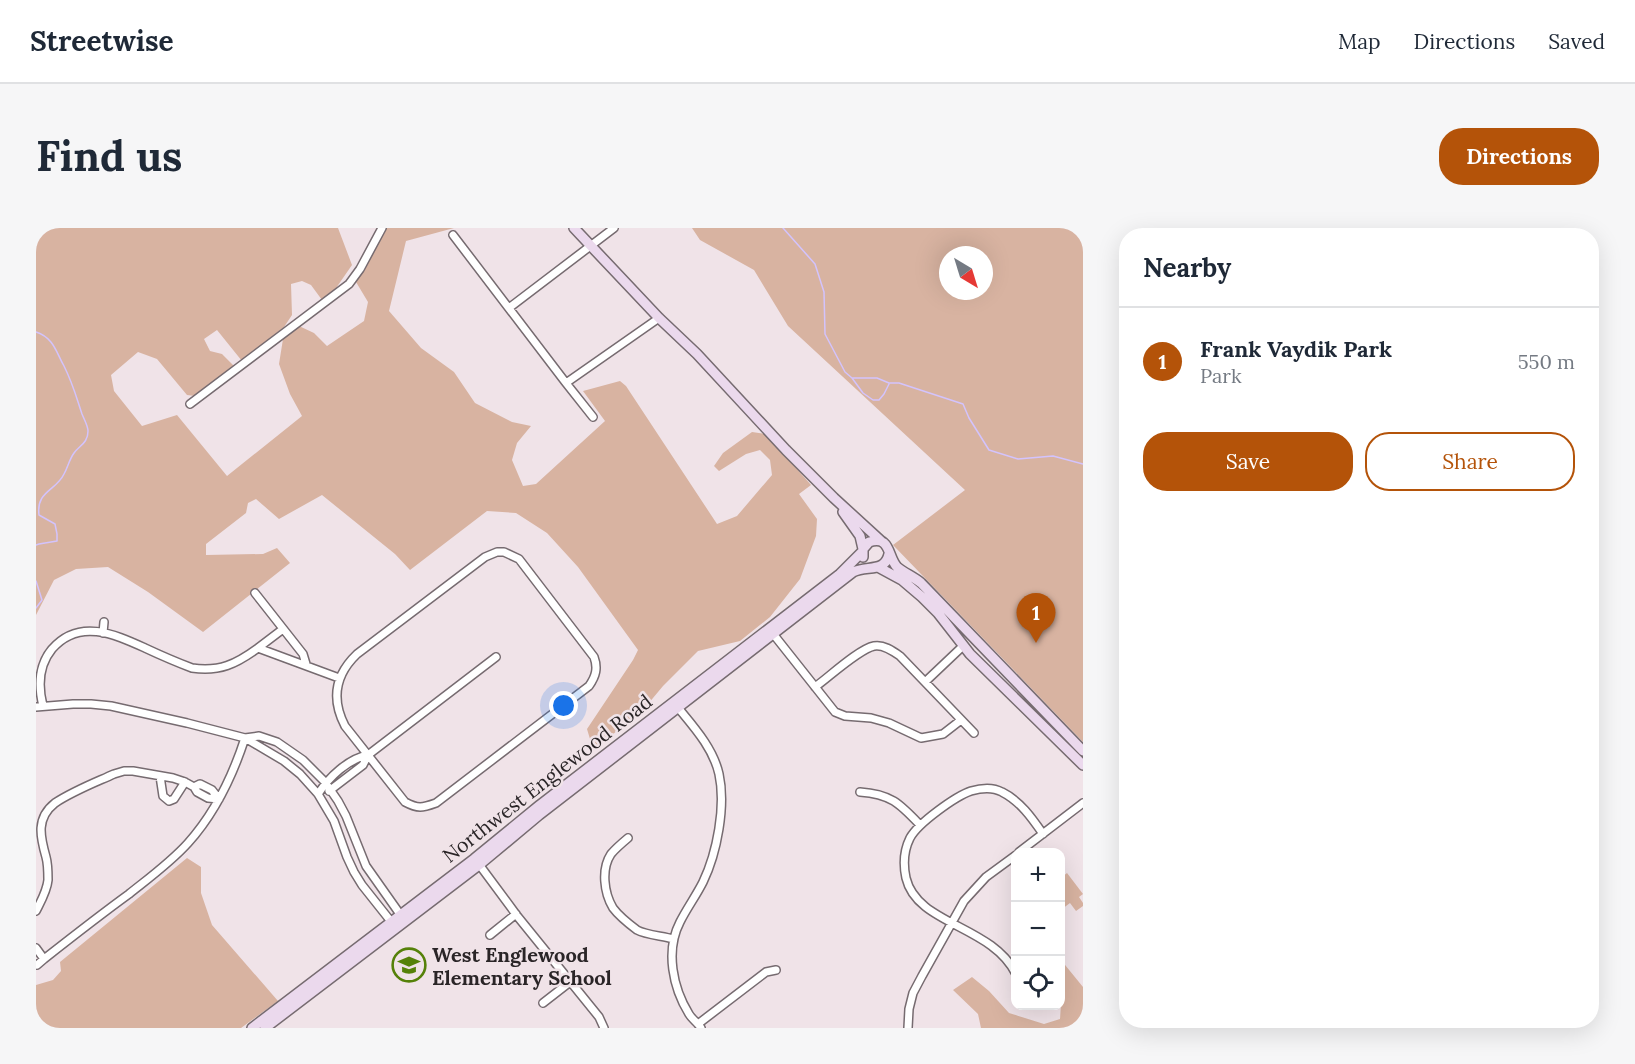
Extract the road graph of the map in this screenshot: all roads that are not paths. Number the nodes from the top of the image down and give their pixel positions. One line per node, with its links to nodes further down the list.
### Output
1 (382, 228): 9 (street)
2 (574, 228): 5 (main road)
3 (615, 228): 5 (street)
4 (453, 235): 6 (street)
5 (591, 246): 6 (street); 7 (main road)
6 (509, 308): 8 (street)
7 (659, 318): 8 (street); 11 (main road)
8 (566, 383): 10 (street)
9 (190, 404)
10 (593, 417)
11 (834, 498): 12 (main road); 13 (main road)
12 (881, 542): 13 (main road); 14 (main road)
13 (862, 551): 15 (main road); 19 (main road, Northwest Englewood Road)
14 (889, 554): 15 (main road); 33 (main road)
15 (875, 567): 19 (main road, Northwest Englewood Road); 21 (main road)
16 (255, 593): 18 (street)
17 (104, 622): 20 (street)
18 (283, 629): 22 (street); 24 (street)
19 (771, 631): 27 (street); 28 (main road, Northwest Englewood Road)
20 (103, 633): 22 (street); 29 (street)
21 (963, 646): 26 (street); 35 (main road)
22 (258, 648): 24 (street)
23 (496, 657): 34 (street)
24 (306, 664): 25 (street)
25 (339, 678): 34 (street); 34 (street)
26 (925, 682): 27 (street); 30 (street)
27 (815, 687): 30 (street)
28 (676, 704): 51 (main road, Northwest Englewood Road); 58 (street)
29 (40, 706): 32 (street)
30 (961, 720): 31 (street)
31 (974, 733)
32 (245, 738): 40 (street); 43 (street); 44 (street)
33 (1083, 751)
34 (368, 754): 36 (street); 37 (street)
35 (1083, 765)
36 (346, 766): 37 (street); 40 (street)
37 (352, 774): 41 (street)
38 (160, 776): 39 (street); 39 (street); 52 (street)
39 (185, 782): 44 (street)
40 (325, 782): 41 (street); 43 (street)
41 (331, 790): 43 (street); 54 (street)
42 (860, 792): 46 (street)
43 (318, 794): 56 (street)
44 (219, 799): 60 (street)
45 (1083, 804): 47 (street)
46 (920, 825): 47 (street); 55 (street)
47 (1043, 834): 49 (street)
48 (628, 838): 58 (street)
49 (1025, 848)
50 (1011, 858): 55 (street)
51 (477, 862): 53 (street); 54 (main road, Northwest Englewood Road)
52 (36, 911)
53 (516, 914): 57 (street); 64 (street)
54 (403, 918): 56 (main road, Northwest Englewood Road)
55 (952, 923): 62 (street); 70 (street)
56 (394, 925): 67 (main road, Northwest Englewood Road); 68 (main road, Northwest Englewood Road)
57 (490, 935)
58 (674, 939): 66 (street)
59 (36, 948): 60 (street)
60 (44, 959): 61 (street)
61 (37, 965)
62 (1011, 967)
63 (776, 970): 66 (street)
64 (570, 982): 65 (street); 69 (street)
65 (543, 1003)
66 (700, 1026)
67 (252, 1028)
68 (265, 1028)
69 (604, 1028)
70 (908, 1028)

